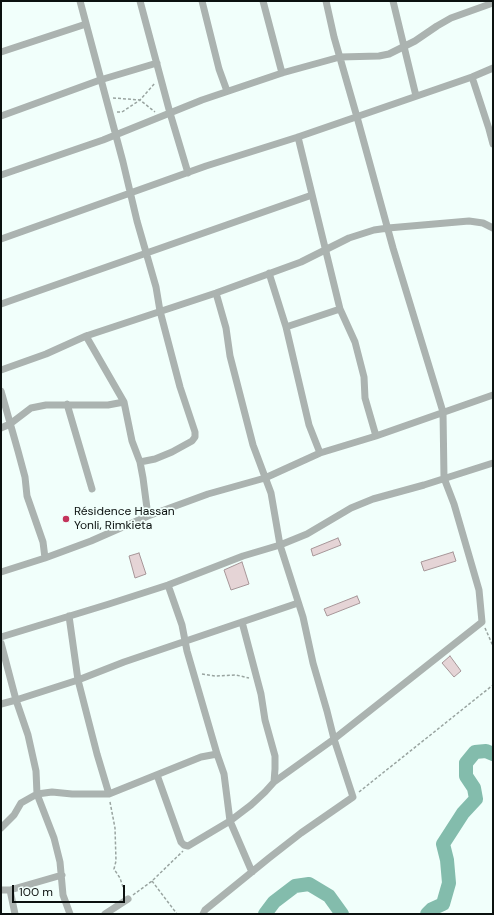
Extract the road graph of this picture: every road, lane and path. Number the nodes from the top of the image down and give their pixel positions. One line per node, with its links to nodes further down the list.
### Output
1 (80, 1): 8 (street)
2 (140, 1): 12 (street)
3 (202, 1): 18 (street)
4 (263, 1): 14 (street)
5 (326, 1): 11 (street)
6 (393, 1): 9 (street)
7 (493, 3): 9 (street)
8 (86, 24): 10 (street); 17 (street)
9 (404, 46): 11 (street); 19 (street)
10 (1, 52)
11 (340, 57): 14 (street); 26 (street)
12 (157, 63): 15 (street); 17 (street)
13 (493, 68): 16 (street)
14 (282, 73): 18 (street)
15 (160, 76): 21 (path); 22 (street)
16 (472, 77): 19 (street); 29 (street)
17 (100, 80): 20 (street); 24 (street)
18 (227, 91): 22 (street)
19 (416, 96): 26 (street)
20 (106, 97): 21 (path); 23 (street)
21 (140, 100): 23 (path); 25 (path)
22 (170, 113): 25 (street); 30 (street)
23 (110, 114): 27 (street)
24 (1, 116)
25 (160, 117): 27 (street)
26 (357, 117): 28 (street); 34 (street)
27 (115, 135): 31 (street); 32 (street)
28 (298, 137): 30 (street); 33 (street)
29 (493, 144)
30 (188, 173): 32 (street)
31 (1, 175)
32 (130, 193): 36 (street); 38 (street)
33 (312, 194): 37 (street); 38 (street)
34 (388, 228): 35 (street); 37 (street); 51 (street)
35 (493, 228)
36 (1, 240)
37 (326, 250): 39 (street); 42 (street)
38 (147, 254): 41 (street); 43 (street)
39 (269, 273): 40 (street); 44 (street)
40 (216, 294): 43 (street); 58 (street)
41 (1, 304)
42 (340, 309): 44 (street); 54 (street)
43 (160, 311): 45 (street); 56 (street)
44 (286, 327): 55 (street)
45 (86, 336): 46 (street); 49 (street)
46 (1, 370)
47 (1, 391): 52 (street)
48 (493, 395): 51 (street)
49 (124, 402): 50 (street); 56 (street)
50 (68, 404): 52 (street); 60 (street)
51 (443, 412): 54 (street); 59 (street)
52 (10, 424): 53 (street); 63 (street)
53 (1, 428)
54 (376, 436): 55 (street)
55 (320, 453): 58 (street)
56 (140, 462): 61 (street)
57 (493, 463): 59 (street)
58 (265, 478): 61 (street); 62 (street)
59 (444, 478): 62 (street); 69 (street)
60 (92, 489)
61 (148, 516): 63 (street)
62 (280, 546): 65 (street); 66 (street)
63 (45, 558): 64 (street)
64 (1, 572)
65 (168, 584): 67 (street); 71 (street)
66 (298, 603): 68 (street); 80 (street)
67 (69, 616): 70 (street); 76 (street)
68 (242, 622): 71 (street); 75 (street)
69 (482, 622): 73 (path); 80 (street)
70 (1, 638)
71 (185, 641): 74 (street); 76 (street)
72 (1, 643): 78 (street)
73 (493, 646)
74 (194, 673): 75 (path); 81 (street)
75 (257, 679): 83 (street)
76 (78, 680): 78 (street); 85 (street)
77 (493, 685): 86 (path)
78 (16, 700): 79 (street); 84 (street)
79 (1, 704)
80 (334, 739): 83 (street); 86 (street)
81 (217, 754): 82 (street); 87 (street)
82 (157, 776): 85 (street); 89 (street)
83 (274, 782): 87 (street)
84 (38, 794): 85 (street); 88 (street); 91 (street)
85 (109, 794): 95 (path)
86 (352, 797): 90 (street)
87 (230, 821): 89 (street); 90 (street)
88 (1, 828)
89 (188, 846): 92 (path)
90 (252, 872): 100 (street)
91 (62, 875): 94 (street); 97 (street)
92 (152, 881): 95 (path); 99 (path)
93 (1, 890): 94 (street)
94 (10, 890): 96 (street)
95 (128, 899): 98 (street)
96 (16, 914)
97 (70, 914)
98 (105, 914)
99 (177, 914)
100 (203, 914)

